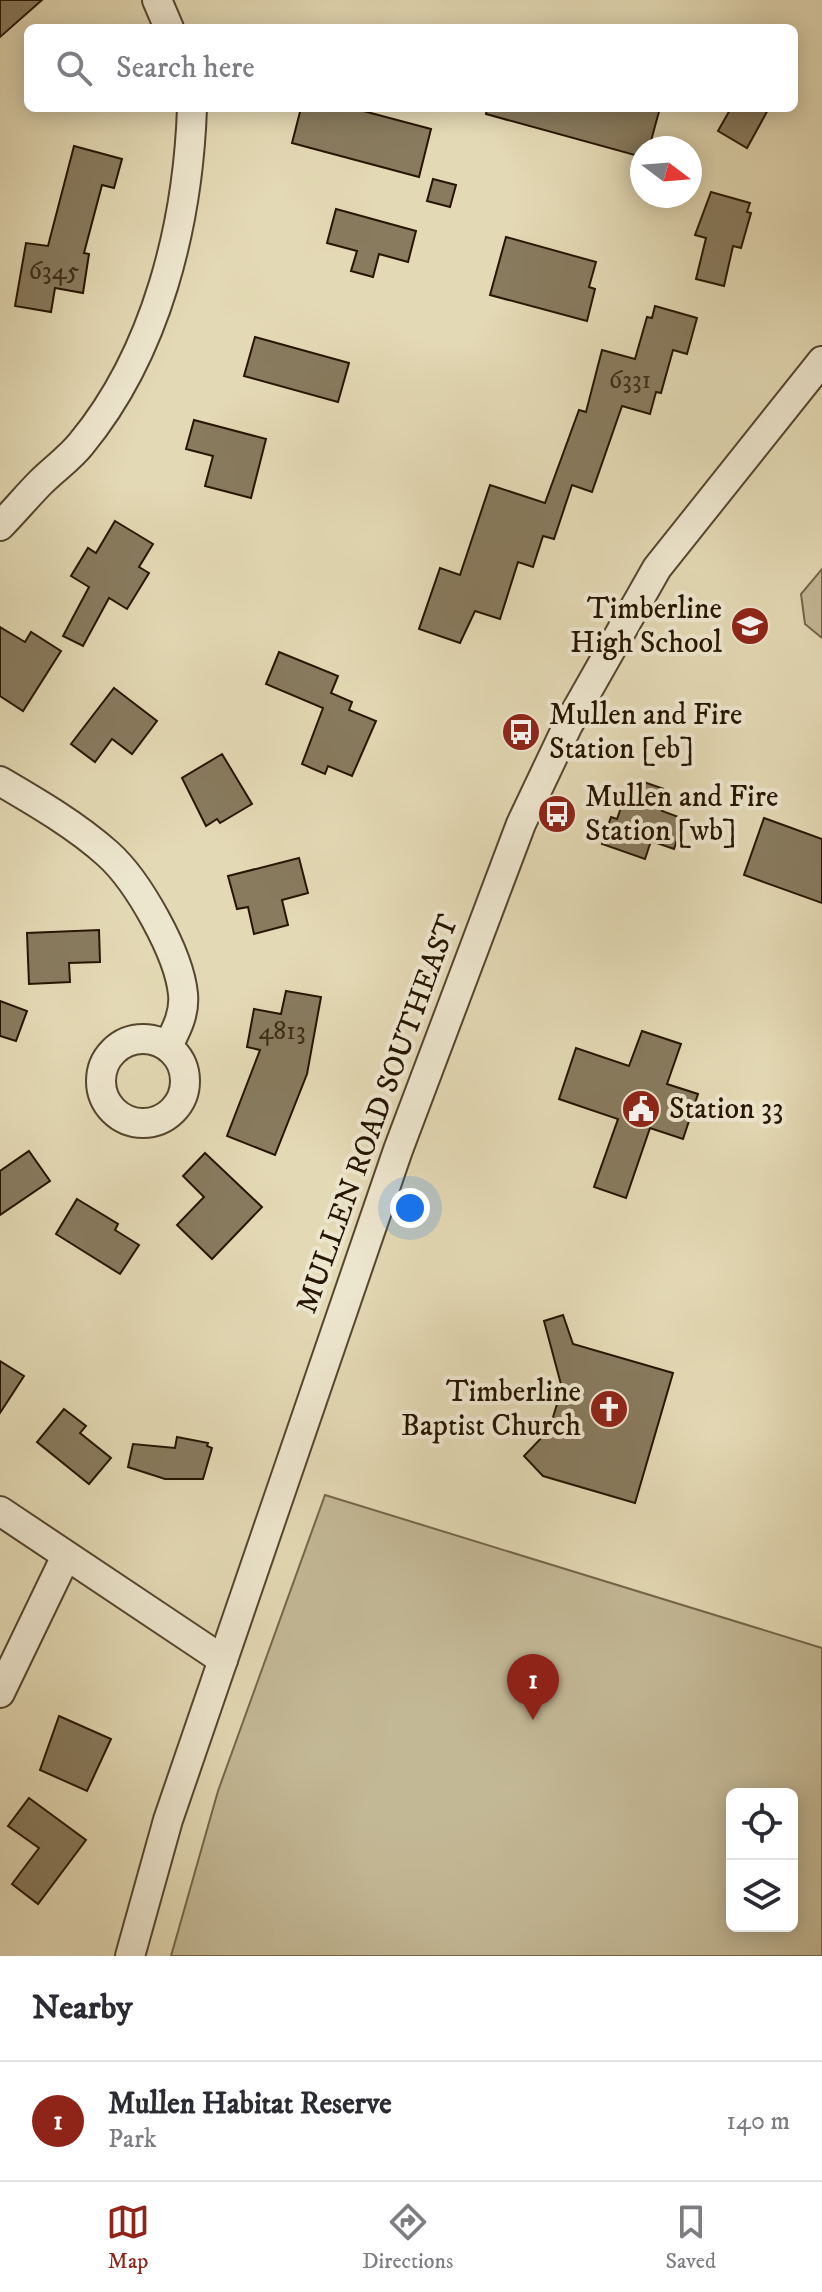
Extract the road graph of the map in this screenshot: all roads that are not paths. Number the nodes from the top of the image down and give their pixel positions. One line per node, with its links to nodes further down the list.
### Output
1 (157, 0): 2 (street)
2 (167, 24)
3 (192, 112): 5 (street)
4 (822, 361): 10 (street, MULLEN ROAD SOUTHEAST)
5 (0, 526)
6 (0, 781): 7 (street)
7 (168, 1046)
8 (0, 1511): 9 (street)
9 (66, 1556): 10 (street); 11 (street)
10 (223, 1660): 12 (street, MULLEN ROAD SOUTHEAST)
11 (0, 1693)
12 (130, 1956)

